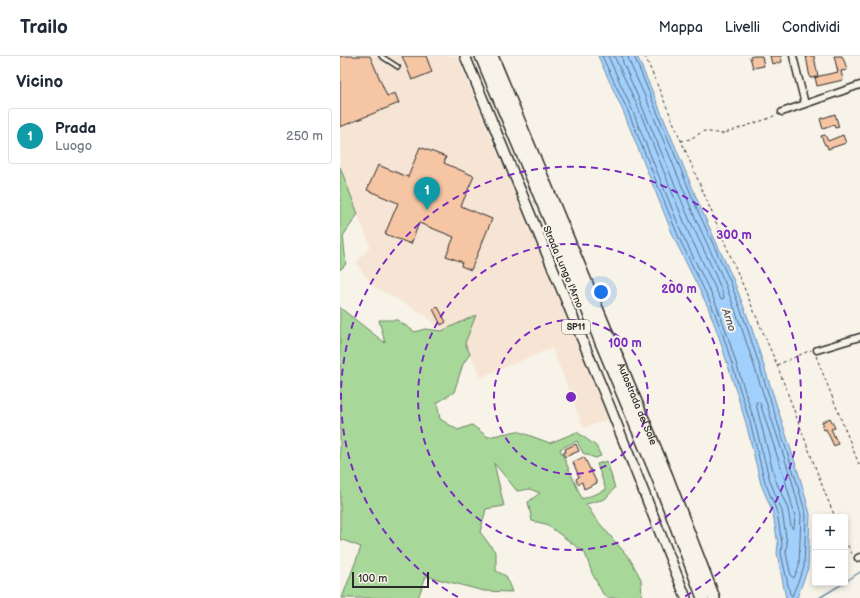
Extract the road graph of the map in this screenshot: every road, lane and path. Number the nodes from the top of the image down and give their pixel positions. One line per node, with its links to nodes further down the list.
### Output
1 (381, 56): 7 (lane)
2 (465, 56): 19 (main road, Strada Lungo l'Arno / SP11)
3 (481, 56): 20 (highway, Autostrada del Sole)
4 (492, 56): 21 (highway, Autostrada del Sole)
5 (645, 56): 11 (path)
6 (792, 56): 9 (street)
7 (398, 67)
8 (860, 84): 9 (street)
9 (805, 104): 10 (street)
10 (782, 112): 11 (path)
11 (681, 141): 14 (path)
12 (860, 337): 13 (street)
13 (817, 350): 14 (path); 15 (path)
14 (777, 365): 16 (path)
15 (860, 467)
16 (834, 514)
17 (848, 547): 18 (path)
18 (859, 557)
19 (686, 598)
20 (704, 598)
21 (714, 598)

